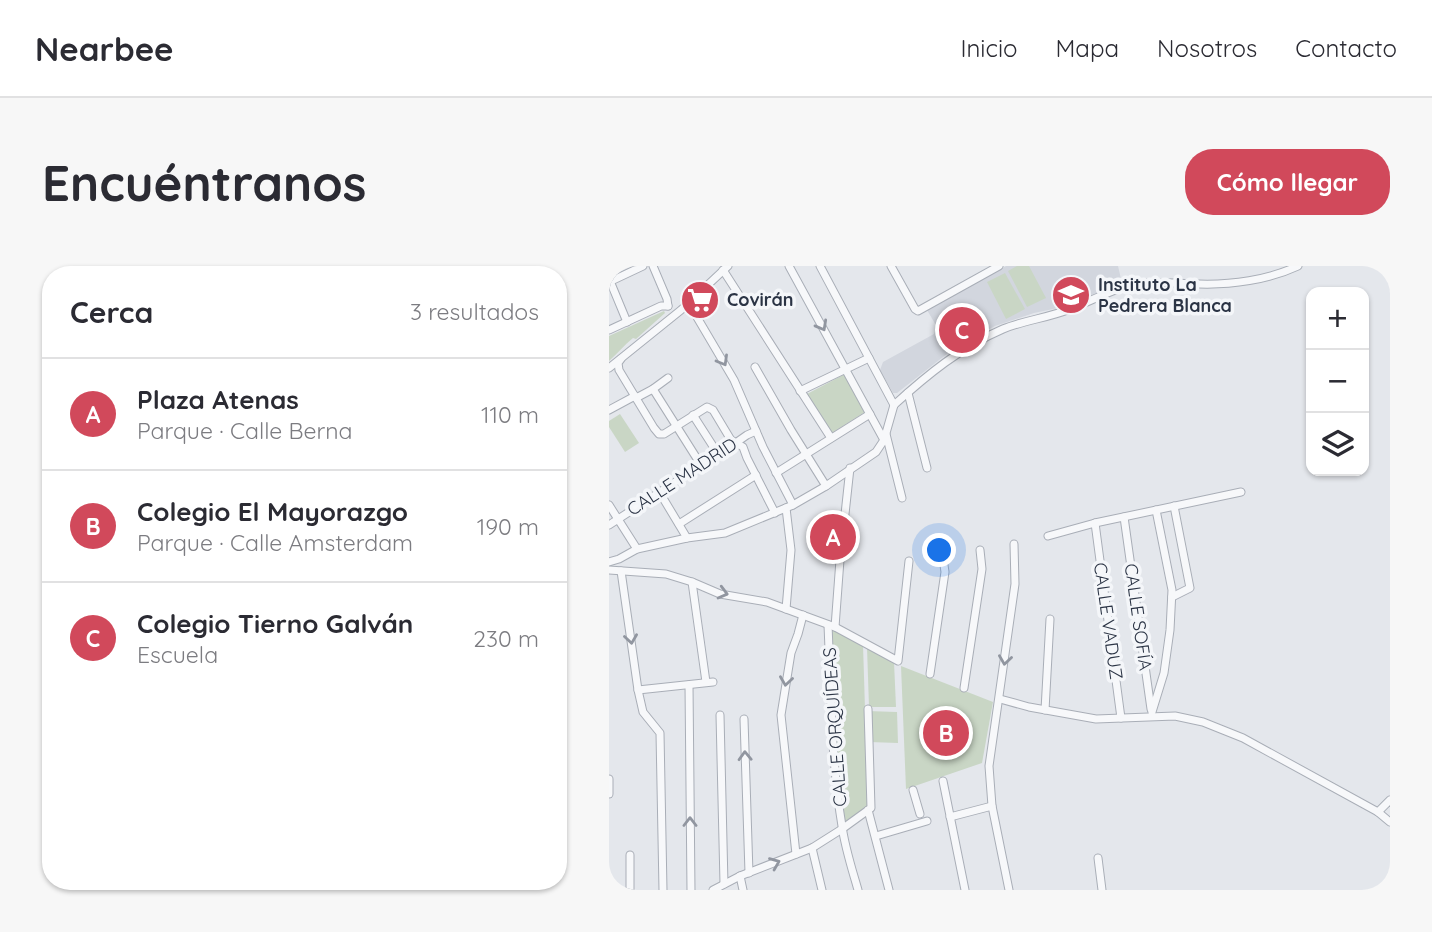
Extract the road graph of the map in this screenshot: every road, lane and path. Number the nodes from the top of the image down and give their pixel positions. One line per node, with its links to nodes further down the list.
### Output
1 (643, 266): 9 (street)
2 (653, 266): 11 (street)
3 (789, 266): 19 (street, one-way to 19)
4 (820, 266): 15 (street)
5 (891, 266): 6 (street)
6 (997, 266)
7 (1298, 266): 23 (street)
8 (726, 268): 10 (street); 22 (street)
9 (609, 282): 13 (street)
10 (685, 304): 11 (street); 12 (street); 30 (street, one-way to 30)
11 (669, 307): 12 (street); 13 (street)
12 (670, 317): 16 (street)
13 (627, 322): 14 (street)
14 (609, 330)
15 (869, 358): 19 (street); 25 (street)
16 (621, 359): 17 (street); 24 (street)
17 (609, 368)
18 (755, 368): 35 (street)
19 (846, 369): 22 (street); 27 (street)
20 (668, 378): 21 (street)
21 (653, 388): 24 (street); 29 (street)
22 (800, 391): 32 (street)
23 (908, 393): 25 (street); 38 (street)
24 (635, 397): 26 (street); 29 (street)
25 (894, 405): 31 (street)
26 (609, 411)
27 (870, 414): 31 (street); 32 (street)
28 (693, 415): 29 (street); 33 (street); 34 (street)
29 (676, 426): 36 (street)
30 (756, 430): 33 (street, CALLE MADRID); 39 (street)
31 (885, 436): 37 (street); 44 (street)
32 (831, 438): 35 (street)
33 (737, 442): 34 (street, CALLE MADRID); 40 (street)
34 (718, 454): 36 (street, CALLE MADRID)
35 (806, 454): 39 (street); 41 (street)
36 (701, 465): 43 (street, CALLE MADRID)
37 (850, 468): 41 (street); 70 (street, CALLE ORQUÍDEAS)
38 (927, 468)
39 (776, 472): 46 (street)
40 (756, 475): 49 (street); 53 (street)
41 (826, 486): 46 (street)
42 (1241, 492): 47 (street)
43 (660, 493): 51 (street, CALLE MADRID); 53 (street)
44 (901, 498)
45 (609, 505): 51 (street)
46 (789, 506): 49 (street); 67 (street)
47 (1174, 506): 48 (street); 66 (street)
48 (1156, 510): 50 (street); 66 (street)
49 (775, 513): 56 (street)
50 (1124, 517): 52 (street); 78 (street, CALLE SOFÍA)
51 (618, 519): 54 (street, CALLE MADRID); 58 (street)
52 (1095, 523): 55 (street); 80 (street, CALLE VADUZ)
53 (679, 524): 56 (street)
54 (609, 525)
55 (1048, 536)
56 (687, 538): 58 (street)
57 (1014, 544): 75 (street, one-way to 75)
58 (638, 549): 62 (street)
59 (980, 550): 73 (street)
60 (943, 558): 71 (street)
61 (909, 561): 70 (street)
62 (609, 562)
63 (609, 570): 64 (street)
64 (621, 571): 65 (street); 74 (street, one-way to 74)
65 (692, 582): 67 (street, one-way to 67); 72 (street)
66 (1172, 597): 78 (street)
67 (786, 609): 68 (street)
68 (803, 615): 70 (street); 97 (street, one-way to 97)
69 (1050, 619): 77 (street)
70 (832, 626): 94 (street, CALLE ORQUÍDEAS)
71 (930, 674)
72 (689, 685): 74 (street); 106 (street, one-way to 72)
73 (964, 688)
74 (638, 690): 105 (street)
75 (1000, 699): 77 (street); 87 (street)
76 (868, 709): 88 (street)
77 (1045, 710): 80 (street)
78 (1152, 714): 80 (street); 89 (street)
79 (720, 715): 102 (street)
80 (1121, 718)
81 (744, 719): 100 (street, one-way to 81)
82 (609, 779): 85 (street)
83 (943, 781): 91 (street)
84 (913, 790): 90 (street)
85 (609, 794)
86 (1390, 800): 89 (street)
87 (992, 806): 91 (street); 113 (street)
88 (869, 809): 94 (street); 95 (street)
89 (1378, 812): 93 (street)
90 (920, 814)
91 (950, 817): 112 (street)
92 (927, 821): 95 (street)
93 (1390, 822)
94 (842, 829): 96 (street); 110 (street, CALLE ORQUÍDEAS)
95 (876, 836): 111 (street)
96 (813, 848): 97 (street); 109 (street)
97 (796, 854): 100 (street, one-way to 97)
98 (630, 855): 104 (street)
99 (1098, 858): 114 (street)
100 (749, 873): 101 (street)
101 (740, 876): 102 (street); 108 (street)
102 (724, 884): 107 (street)
103 (1390, 888): 115 (street)
104 (631, 890)
105 (663, 890)
106 (691, 890)
107 (713, 890)
108 (743, 890)
109 (823, 890)
110 (858, 890)
111 (889, 890)
112 (965, 890)
113 (1008, 890)
114 (1102, 890)
115 (1384, 890)

